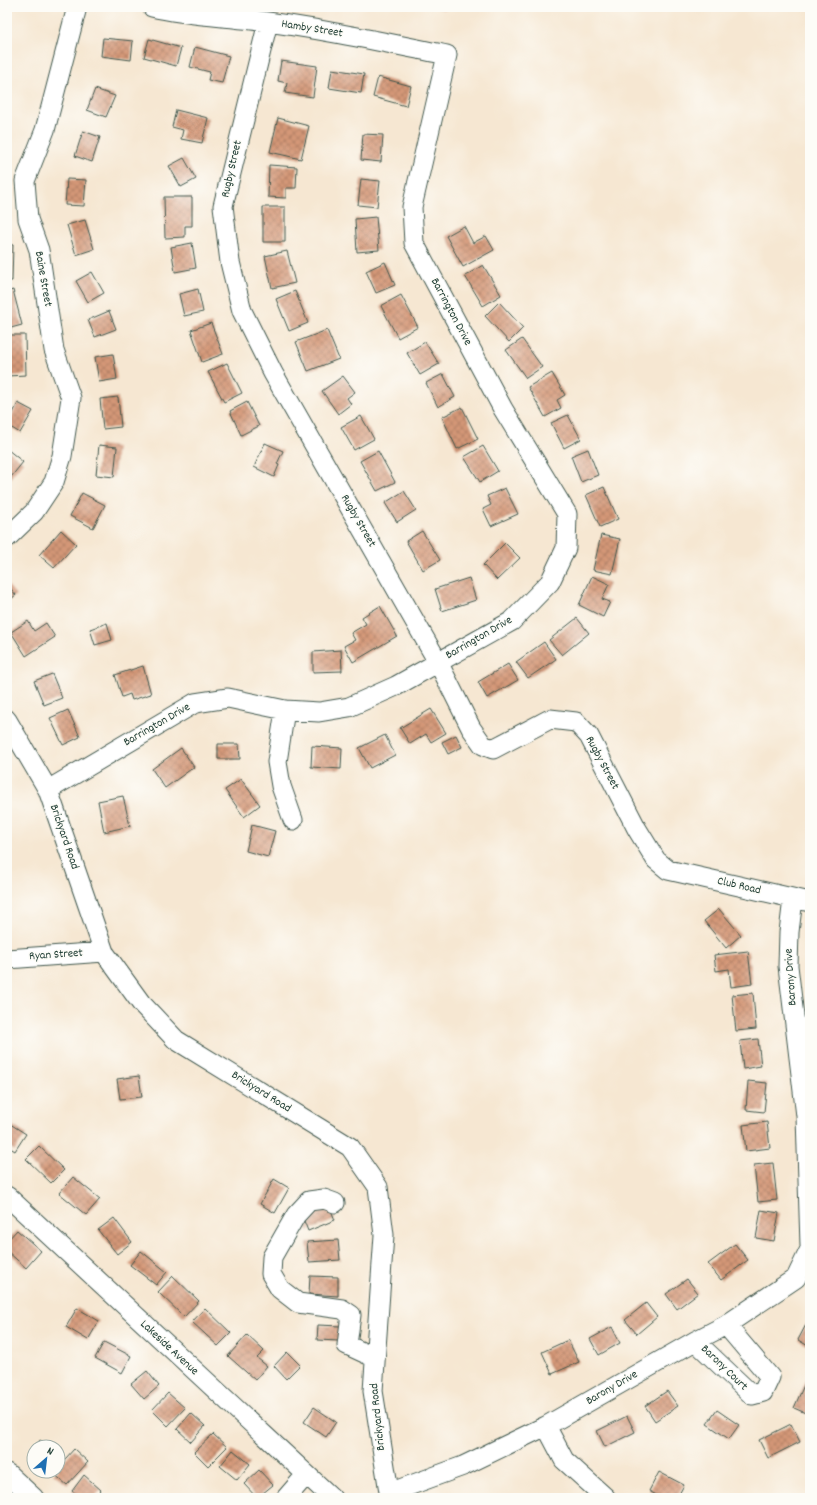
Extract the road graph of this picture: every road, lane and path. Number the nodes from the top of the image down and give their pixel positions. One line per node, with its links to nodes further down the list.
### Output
1 (77, 7): 5 (street, Baine Street)
2 (152, 7): 3 (street, Hamby Street)
3 (268, 22): 4 (street, Hamby Street); 6 (street, Rugby Street)
4 (447, 54): 6 (street, Barrington Drive)
5 (7, 538)
6 (438, 662): 7 (street, Barrington Drive); 11 (street, Rugby Street)
7 (285, 710): 9 (street, Barrington Drive); 10 (street)
8 (7, 720): 9 (street, Brickyard Road)
9 (48, 790): 13 (street, Brickyard Road)
10 (293, 820)
11 (668, 870): 12 (street, Club Road)
12 (802, 900): 15 (street, Barony Drive)
13 (104, 952): 14 (street, Ryan Street); 22 (street, Brickyard Road)
14 (7, 959)
15 (808, 1116): 16 (street, Barony Drive)
16 (809, 1153): 19 (street, Barony Drive)
17 (335, 1202): 22 (street)
18 (10, 1206): 25 (street, Lakeside Avenue)
19 (810, 1248): 20 (street, Barony Drive)
20 (726, 1325): 21 (street, Barony Drive); 21 (street, Barony Court)
21 (695, 1340): 23 (street, Barony Drive)
22 (375, 1358): 26 (street, Brickyard Road)
23 (546, 1426): 26 (street, Barony Drive); 30 (street)
24 (7, 1473): 27 (street)
25 (306, 1475): 28 (street); 29 (street, Lakeside Avenue)
26 (389, 1495)
27 (34, 1498)
28 (286, 1498)
29 (332, 1498)
30 (606, 1498)

